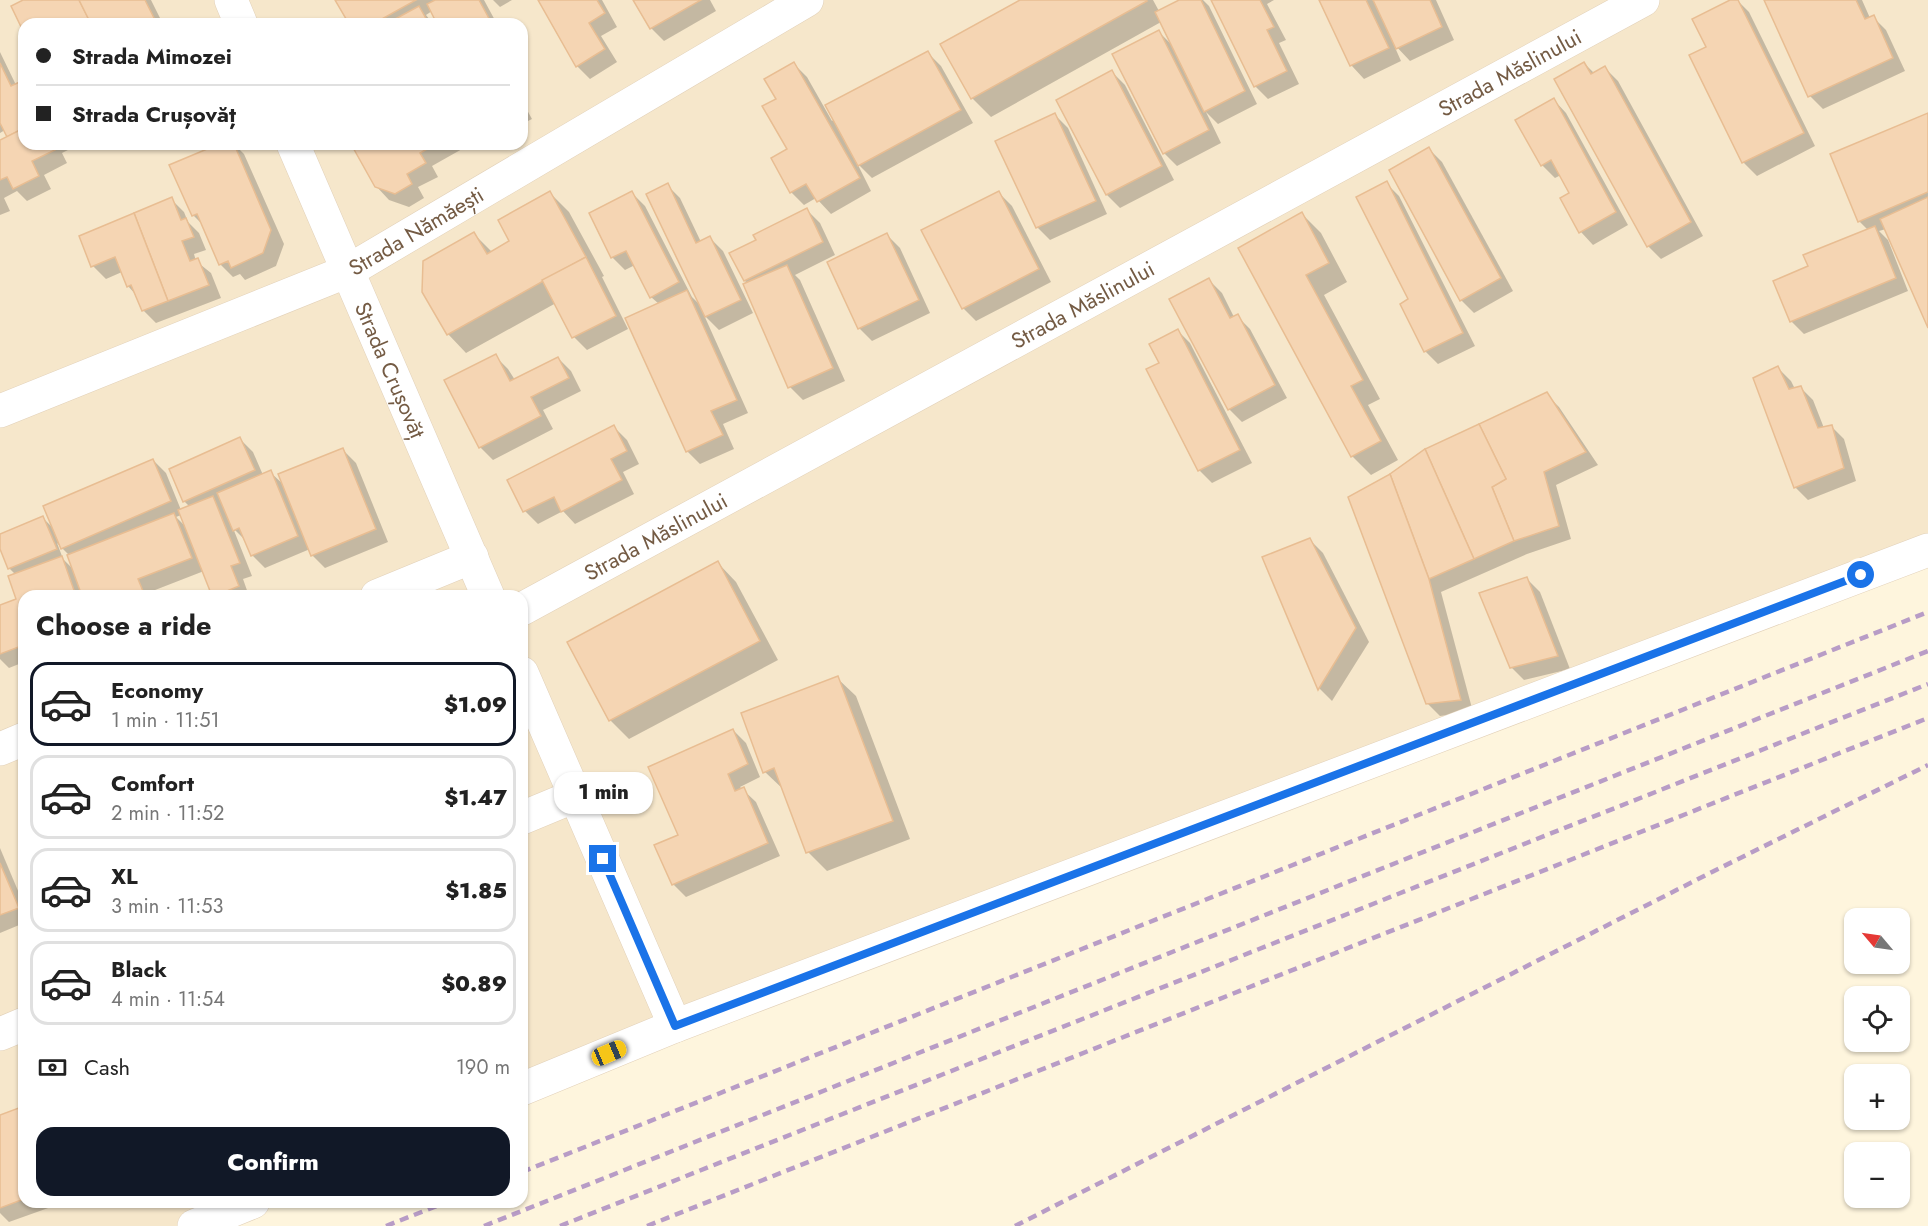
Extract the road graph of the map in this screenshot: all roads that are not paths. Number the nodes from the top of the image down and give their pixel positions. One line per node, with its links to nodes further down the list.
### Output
1 (231, 0): 4 (street)
2 (807, 0): 6 (street, Strada Nămăești)
3 (1643, 0): 12 (street, Strada Măslinului)
4 (238, 18)
5 (296, 150): 6 (street, Strada Crușovăț)
6 (348, 271): 7 (street, Strada Nămăești); 9 (street, Strada Crușovăț)
7 (0, 411)
8 (1928, 550): 19 (street)
9 (472, 557): 10 (street); 11 (street, Strada Crușovăț)
10 (392, 590)
11 (486, 590)
12 (528, 606)
13 (528, 687): 16 (street)
14 (18, 742): 15 (street)
15 (0, 749)
16 (575, 796): 17 (street); 19 (street)
17 (528, 816)
18 (18, 1026): 20 (street)
19 (675, 1026): 21 (street)
20 (0, 1034)
21 (528, 1087)
22 (238, 1208): 23 (street)
23 (194, 1226)

